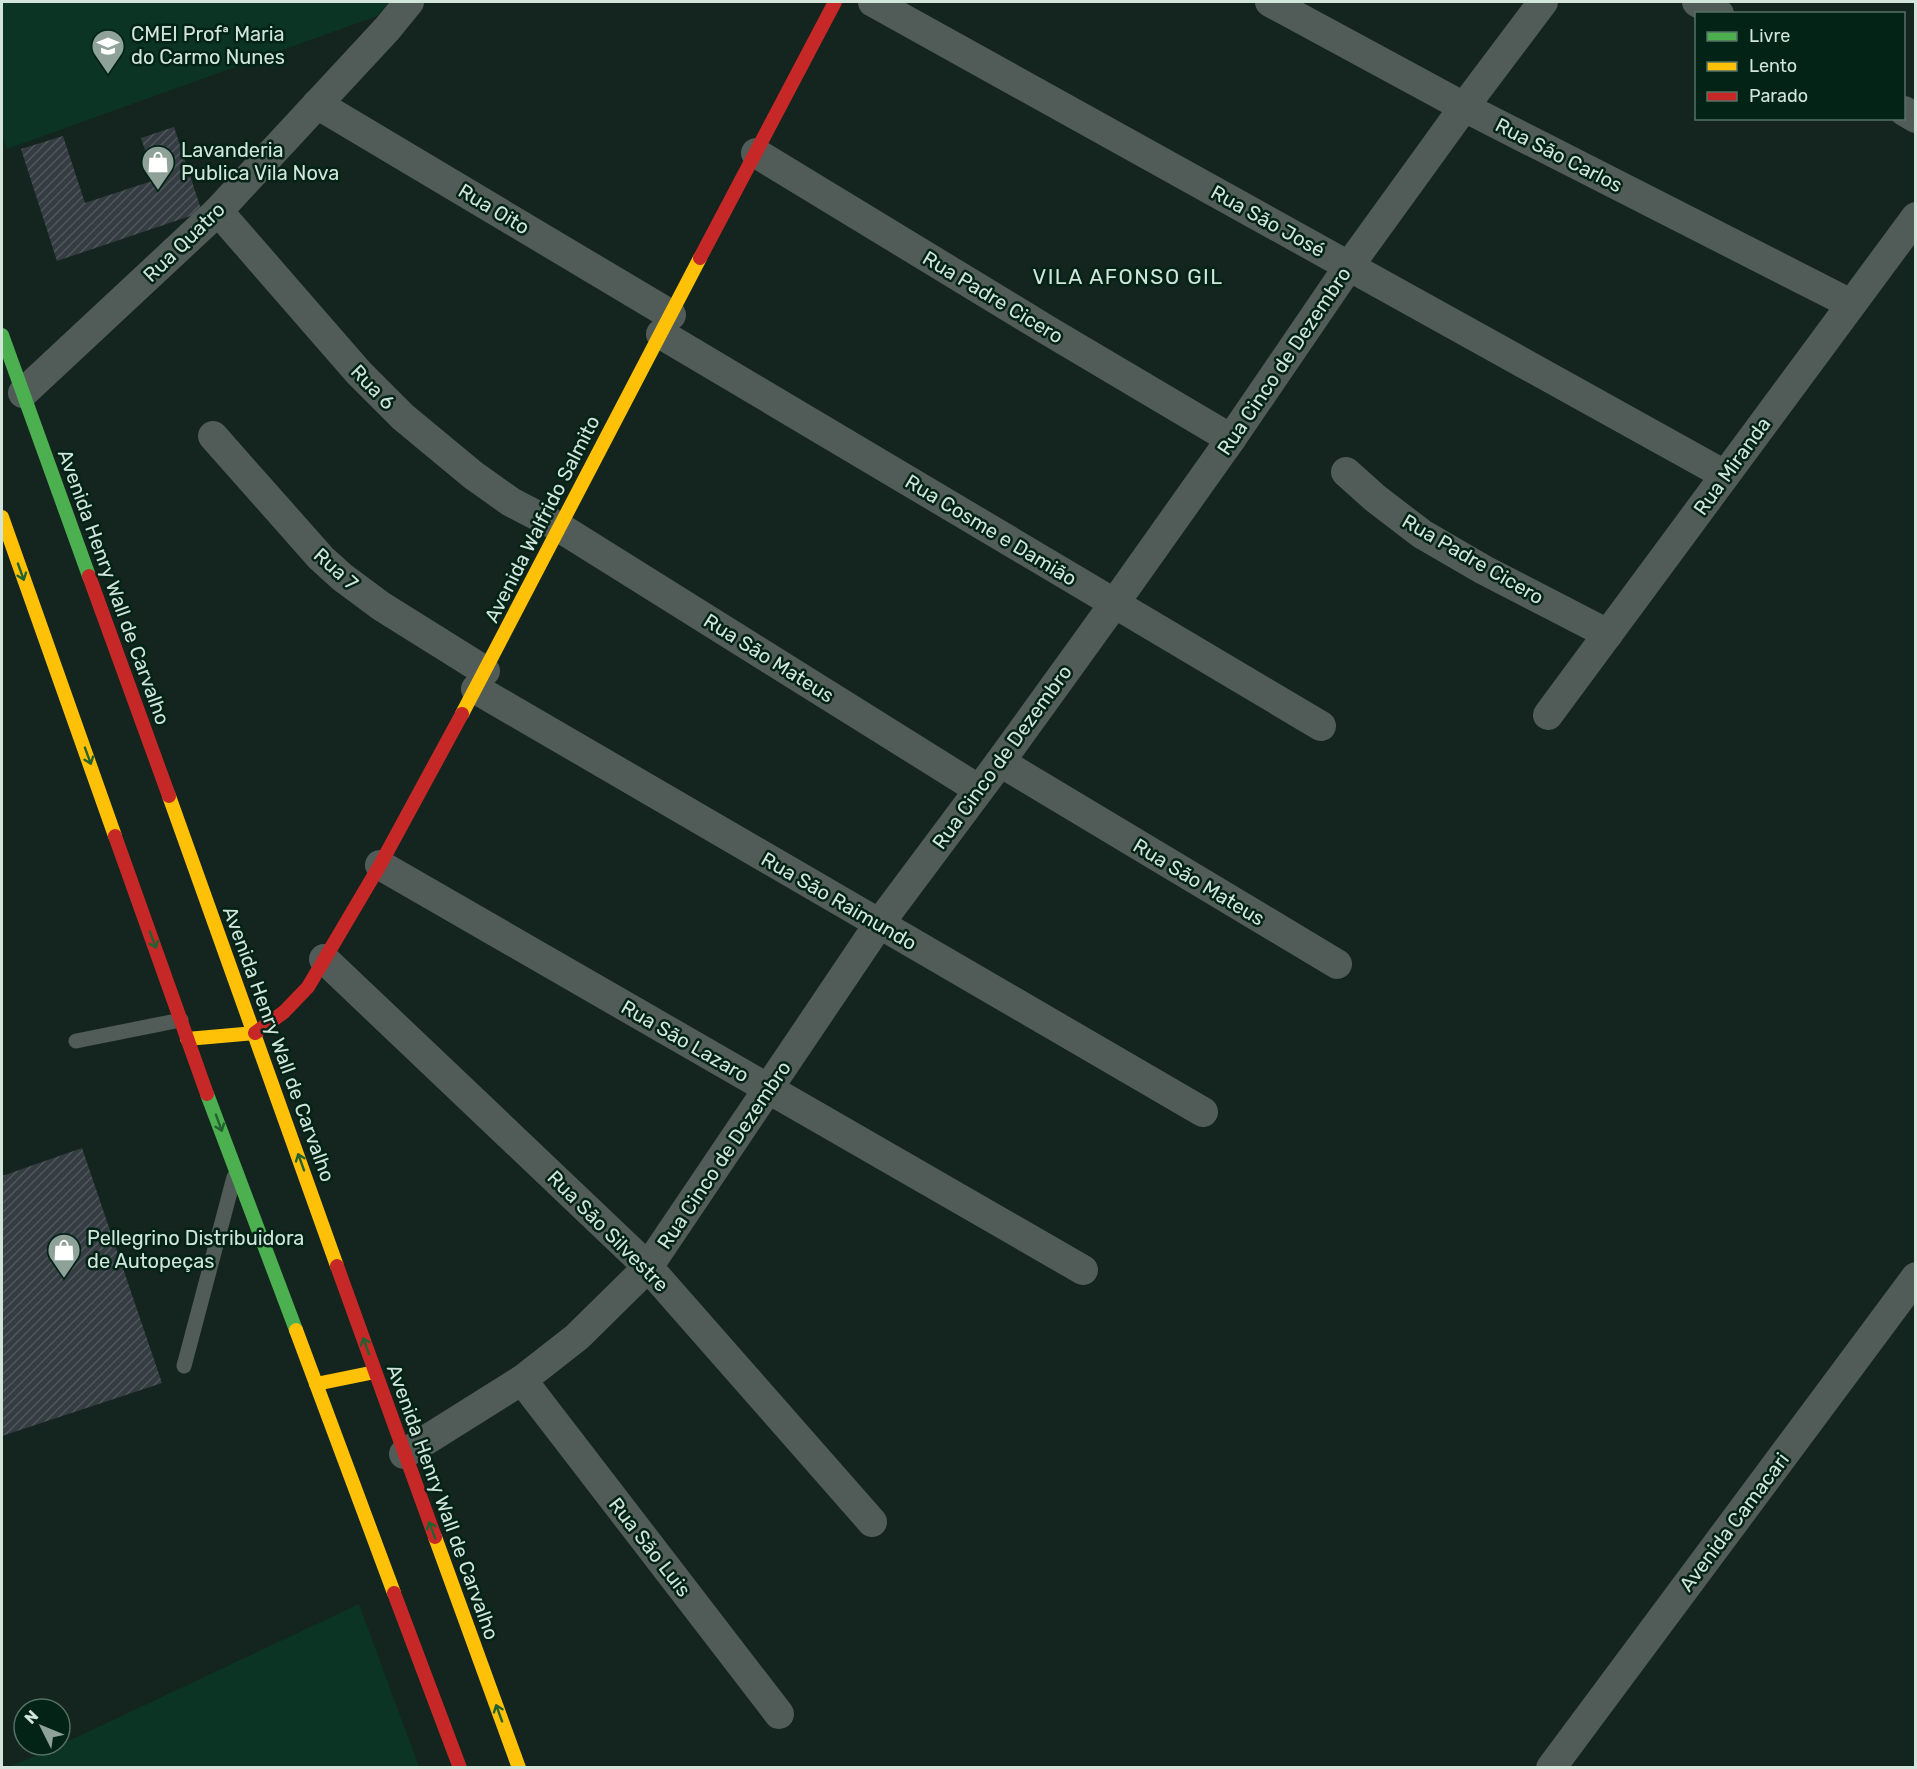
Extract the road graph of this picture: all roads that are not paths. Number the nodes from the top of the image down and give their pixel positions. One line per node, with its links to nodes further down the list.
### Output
1 (409, 2): 8 (street, Rua Quatro)
2 (835, 2): 10 (main road, Avenida Walfrido Salmito)
3 (873, 2): 13 (street, Rua São José)
4 (1270, 2): 9 (street, Rua São Carlos)
5 (1543, 2): 9 (street, Rua Cinco de Dezembro)
6 (1697, 2): 7 (street)
7 (1715, 12)
8 (317, 104): 11 (street, Rua Quatro); 15 (street, Rua Oito)
9 (1464, 107): 13 (street, Rua Cinco de Dezembro); 14 (street, Rua São Carlos)
10 (756, 153): 15 (main road, Avenida Walfrido Salmito); 19 (street, Rua Padre Cicero)
11 (218, 211): 17 (street, Rua Quatro); 23 (street, Rua 6)
12 (1916, 217): 14 (street, Rua Miranda)
13 (1349, 266): 19 (street, Rua Cinco de Dezembro); 21 (street, Rua São José)
14 (1851, 304): 21 (street, Rua Miranda)
15 (666, 325): 23 (main road, Avenida Walfrido Salmito); 24 (street, Rua Cosme e Damião)
16 (2, 334): 17 (main road, Avenida Henry Wall de Carvalho)
17 (23, 393): 36 (main road, Avenida Henry Wall de Carvalho)
18 (213, 436): 26 (street, Rua 7)
19 (1231, 440): 24 (street, Rua Cinco de Dezembro)
20 (1346, 472): 25 (street, Rua Padre Cicero)
21 (1725, 475): 25 (street, Rua Miranda)
22 (2, 517): 35 (main road, one-way to 35)
23 (559, 527): 26 (main road, Avenida Walfrido Salmito); 30 (street, Rua São Mateus)
24 (1114, 604): 28 (street, Rua Cosme e Damião); 29 (street, Rua Cinco de Dezembro)
25 (1608, 634): 27 (street, Rua Miranda)
26 (481, 680): 31 (main road, Avenida Walfrido Salmito); 32 (street, Rua São Raimundo)
27 (1548, 715)
28 (1321, 726)
29 (1000, 762): 30 (street, Rua Cinco de Dezembro); 34 (street, Rua São Mateus)
30 (978, 789): 32 (street, Rua Cinco de Dezembro)
31 (380, 865): 33 (main road, Avenida Walfrido Salmito); 39 (street, Rua São Lazaro)
32 (879, 924): 39 (street, Rua Cinco de Dezembro); 40 (street, Rua São Raimundo)
33 (324, 959): 36 (main road, Avenida Walfrido Salmito); 42 (street, Rua São Silvestre)
34 (1337, 964)
35 (181, 1020): 37 (main road); 38 (lane)
36 (255, 1033): 37 (main road); 46 (main road, Avenida Henry Wall de Carvalho, one-way to 36)
37 (188, 1039): 41 (main road, one-way to 41)
38 (76, 1041)
39 (769, 1089): 42 (street, Rua Cinco de Dezembro); 43 (street, Rua São Lazaro)
40 (1203, 1112)
41 (236, 1168): 45 (lane); 48 (main road)
42 (648, 1267): 47 (street, Rua Cinco de Dezembro); 50 (street, Rua São Silvestre)
43 (1083, 1270)
44 (1916, 1276): 56 (street, Avenida Camacari)
45 (184, 1366)
46 (375, 1372): 48 (main road); 49 (main road, Avenida Henry Wall de Carvalho)
47 (522, 1380): 49 (street, Rua Cinco de Dezembro); 51 (street, Rua São Luis)
48 (316, 1384): 52 (main road)
49 (405, 1454): 55 (main road, Avenida Henry Wall de Carvalho, one-way to 49)
50 (872, 1522)
51 (779, 1714)
52 (453, 1750): 53 (lane); 54 (main road)
53 (443, 1767)
54 (460, 1767)
55 (519, 1767)
56 (1551, 1767)

